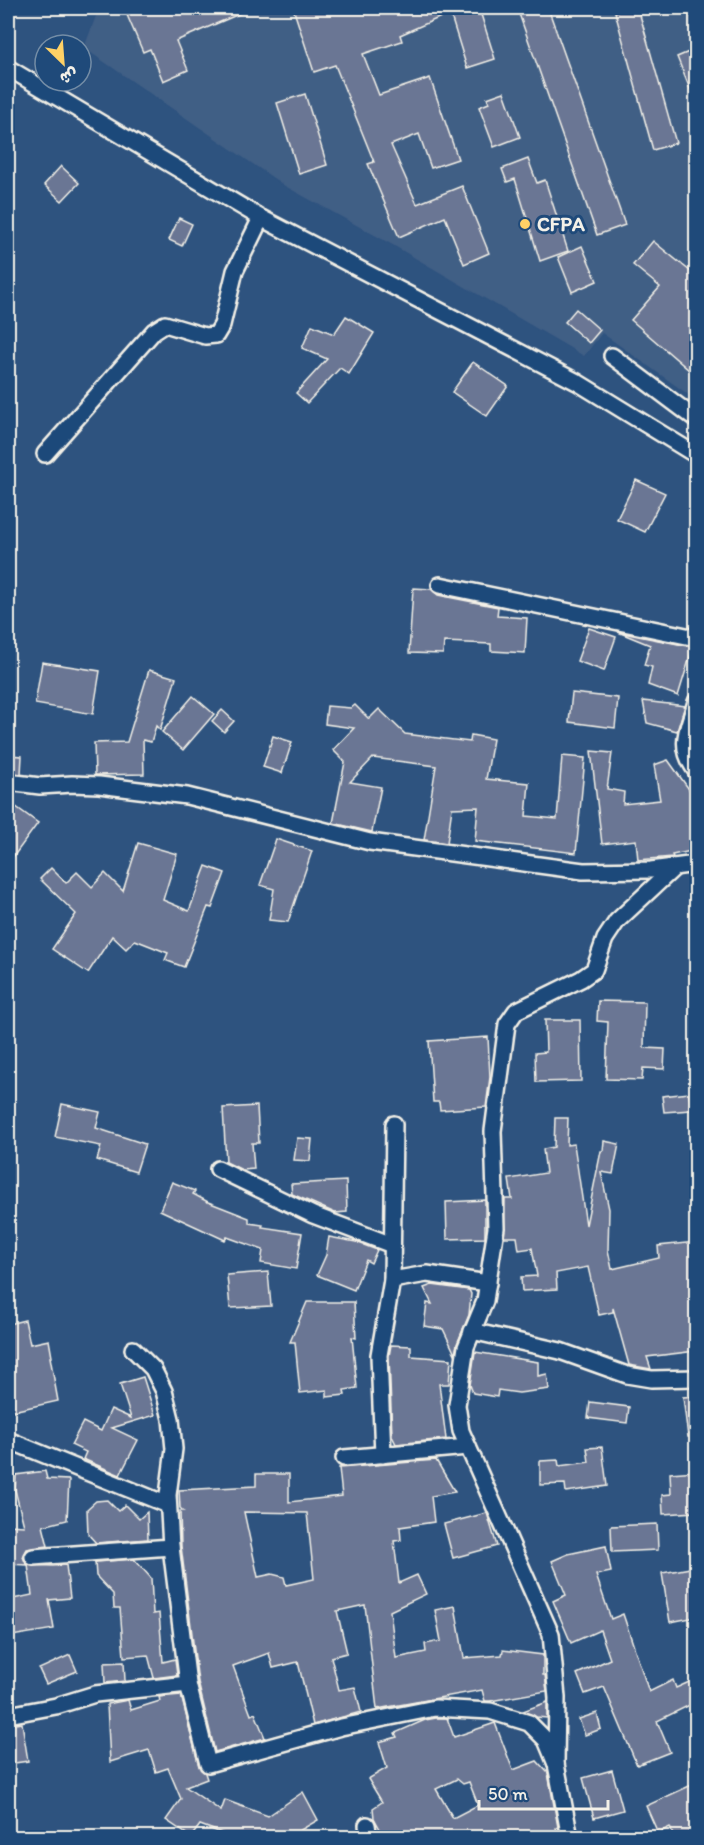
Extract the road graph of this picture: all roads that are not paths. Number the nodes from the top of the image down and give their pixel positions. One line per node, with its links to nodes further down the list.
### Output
1 (8, 68): 2 (street)
2 (261, 218): 5 (street); 6 (street)
3 (612, 356): 4 (street)
4 (696, 419)
5 (45, 454)
6 (696, 455)
7 (440, 585): 8 (street)
8 (696, 638)
9 (696, 702): 10 (street)
10 (696, 771)
11 (8, 782): 13 (street)
12 (696, 864): 13 (street)
13 (675, 867): 18 (street)
14 (394, 1124): 16 (street)
15 (218, 1169): 16 (street)
16 (392, 1245): 17 (street)
17 (392, 1280): 18 (street); 24 (street)
18 (488, 1283): 19 (street)
19 (472, 1330): 21 (street); 23 (street)
20 (134, 1349): 26 (street)
21 (696, 1378)
22 (8, 1440): 26 (street)
23 (468, 1447): 24 (street); 31 (street)
24 (382, 1455): 25 (street)
25 (344, 1458)
26 (168, 1505): 27 (street)
27 (171, 1547): 28 (street); 29 (street)
28 (33, 1557)
29 (188, 1684): 30 (street); 31 (street)
30 (8, 1715)
31 (556, 1764): 32 (street)
32 (570, 1838)

